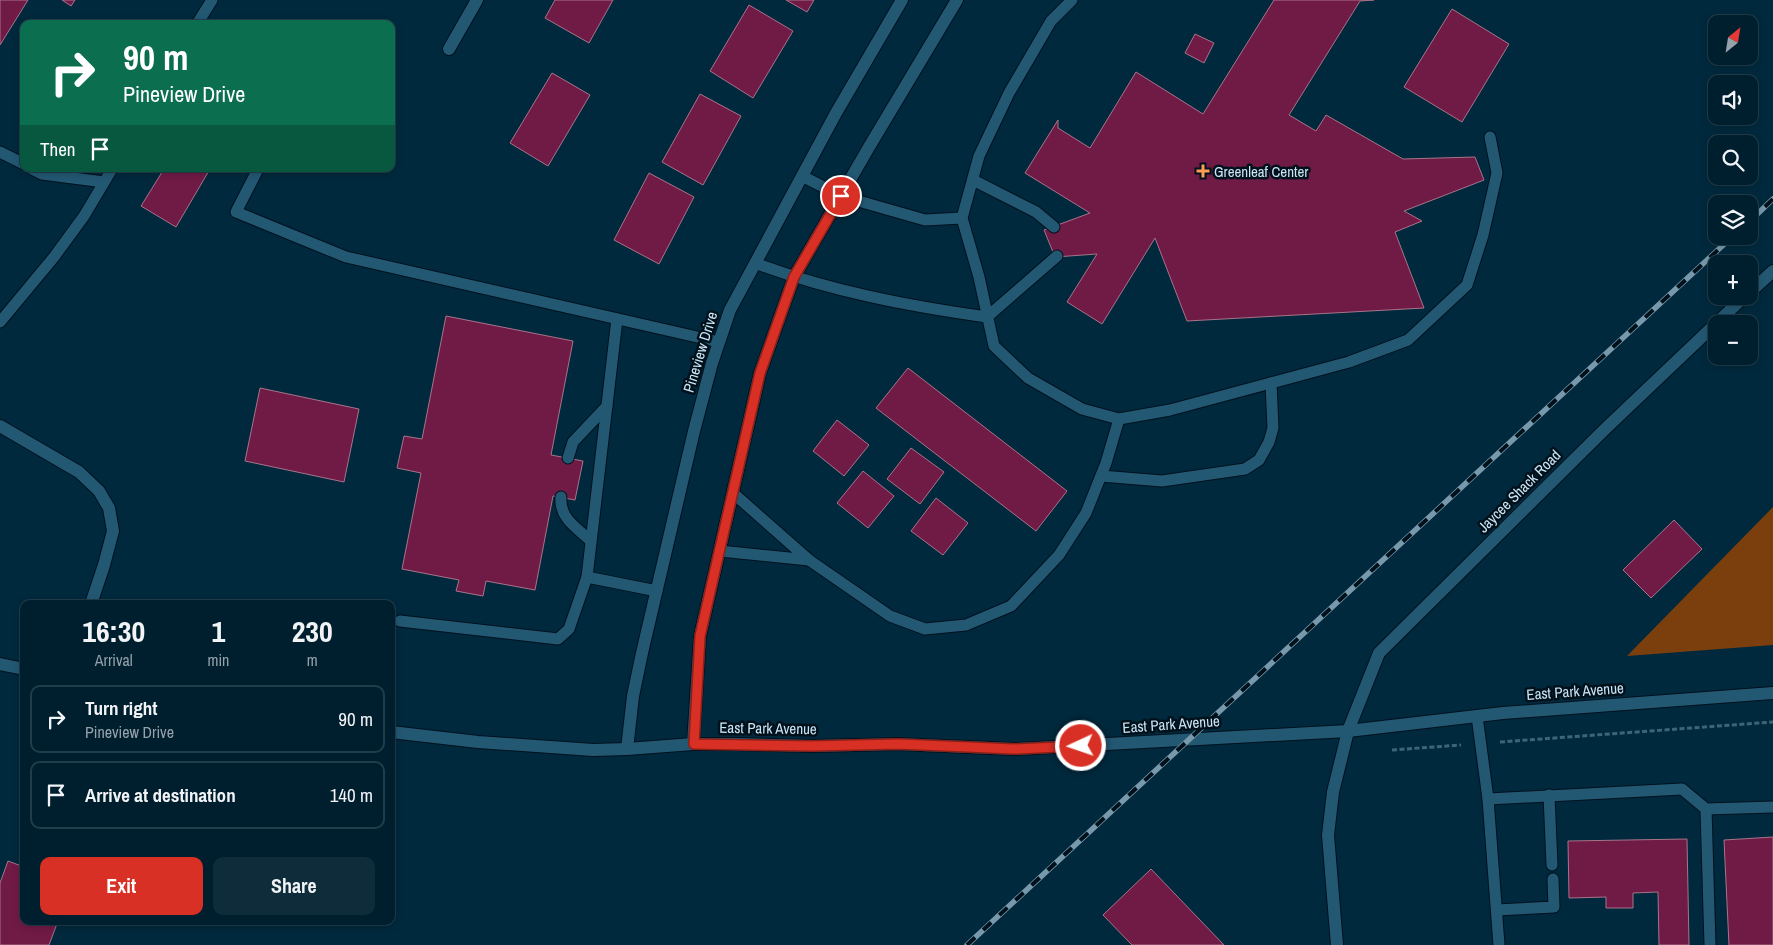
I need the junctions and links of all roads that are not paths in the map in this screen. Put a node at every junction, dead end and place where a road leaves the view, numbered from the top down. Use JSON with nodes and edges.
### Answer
{"nodes":[{"id":1,"x":212,"y":0,"type":"edge"},
{"id":2,"x":476,"y":0,"type":"edge"},
{"id":3,"x":902,"y":0,"type":"edge"},
{"id":4,"x":957,"y":0,"type":"edge"},
{"id":5,"x":1072,"y":0,"type":"edge"},
{"id":6,"x":200,"y":20,"type":"edge"},
{"id":7,"x":449,"y":49,"type":"dead end"},
{"id":8,"x":1490,"y":137,"type":"dead end"},
{"id":9,"x":0,"y":152,"type":"edge"},
{"id":10,"x":20,"y":162,"type":"edge"},
{"id":11,"x":38,"y":172,"type":"edge"},
{"id":12,"x":110,"y":172,"type":"edge"},
{"id":13,"x":256,"y":172,"type":"edge"},
{"id":14,"x":802,"y":176,"type":"junction"},
{"id":15,"x":973,"y":180,"type":"junction"},
{"id":16,"x":104,"y":182,"type":"junction"},
{"id":17,"x":841,"y":196,"type":"junction"},
{"id":18,"x":962,"y":218,"type":"junction"},
{"id":19,"x":1054,"y":227,"type":"dead end"},
{"id":20,"x":1057,"y":256,"type":"dead end"},
{"id":21,"x":755,"y":263,"type":"junction"},
{"id":22,"x":1773,"y":271,"type":"edge"},
{"id":23,"x":794,"y":277,"type":"junction"},
{"id":24,"x":1758,"y":285,"type":"edge"},
{"id":25,"x":1736,"y":305,"type":"edge"},
{"id":26,"x":987,"y":317,"type":"junction"},
{"id":27,"x":617,"y":319,"type":"junction"},
{"id":28,"x":0,"y":322,"type":"edge"},
{"id":29,"x":719,"y":342,"type":"junction"},
{"id":30,"x":1271,"y":383,"type":"junction"},
{"id":31,"x":607,"y":406,"type":"junction"},
{"id":32,"x":1119,"y":420,"type":"junction"},
{"id":33,"x":0,"y":426,"type":"edge"},
{"id":34,"x":568,"y":458,"type":"dead end"},
{"id":35,"x":1101,"y":476,"type":"junction"},
{"id":36,"x":733,"y":493,"type":"junction"},
{"id":37,"x":561,"y":498,"type":"dead end"},
{"id":38,"x":591,"y":541,"type":"junction"},
{"id":39,"x":720,"y":551,"type":"junction"},
{"id":40,"x":809,"y":560,"type":"junction"},
{"id":41,"x":587,"y":577,"type":"junction"},
{"id":42,"x":657,"y":590,"type":"junction"},
{"id":43,"x":92,"y":600,"type":"edge"},
{"id":44,"x":400,"y":621,"type":"dead end"},
{"id":45,"x":0,"y":664,"type":"edge"},
{"id":46,"x":20,"y":668,"type":"edge"},
{"id":47,"x":1773,"y":693,"type":"edge"},
{"id":48,"x":1477,"y":716,"type":"junction"},
{"id":49,"x":1348,"y":731,"type":"junction"},
{"id":50,"x":395,"y":732,"type":"edge"},
{"id":51,"x":694,"y":744,"type":"junction"},
{"id":52,"x":627,"y":749,"type":"junction"},
{"id":53,"x":1549,"y":795,"type":"junction"},
{"id":54,"x":1488,"y":799,"type":"junction"},
{"id":55,"x":1773,"y":807,"type":"edge"},
{"id":56,"x":1706,"y":809,"type":"junction"},
{"id":57,"x":1552,"y":865,"type":"dead end"},
{"id":58,"x":1553,"y":879,"type":"dead end"},
{"id":59,"x":1496,"y":910,"type":"junction"},
{"id":60,"x":1336,"y":945,"type":"edge"},
{"id":61,"x":1499,"y":945,"type":"edge"},
{"id":62,"x":1710,"y":945,"type":"edge"}],
"edges":[{"from":1,"to":6,"type":"lane"},
{"from":2,"to":7,"type":"street"},
{"from":3,"to":14,"type":"street","name":"Pineview Drive"},
{"from":4,"to":17,"type":"street"},
{"from":5,"to":15,"type":"lane"},
{"from":8,"to":30,"type":"lane"},
{"from":9,"to":10,"type":"lane"},
{"from":11,"to":16,"type":"lane"},
{"from":12,"to":16,"type":"lane"},
{"from":13,"to":27,"type":"lane"},
{"from":14,"to":17,"type":"lane"},
{"from":14,"to":21,"type":"street","name":"Pineview Drive"},
{"from":15,"to":18,"type":"lane"},
{"from":15,"to":19,"type":"lane"},
{"from":16,"to":28,"type":"lane"},
{"from":17,"to":18,"type":"lane"},
{"from":17,"to":23,"type":"street"},
{"from":18,"to":26,"type":"lane"},
{"from":20,"to":26,"type":"lane"},
{"from":21,"to":23,"type":"lane"},
{"from":21,"to":29,"type":"street","name":"Pineview Drive"},
{"from":22,"to":24,"type":"street"},
{"from":23,"to":26,"type":"lane"},
{"from":23,"to":36,"type":"street"},
{"from":25,"to":49,"type":"street","name":"Jaycee Shack Road"},
{"from":26,"to":32,"type":"lane"},
{"from":27,"to":29,"type":"lane"},
{"from":27,"to":31,"type":"lane"},
{"from":29,"to":42,"type":"street","name":"Pineview Drive"},
{"from":30,"to":32,"type":"lane"},
{"from":30,"to":35,"type":"lane"},
{"from":31,"to":34,"type":"lane"},
{"from":31,"to":38,"type":"lane"},
{"from":32,"to":35,"type":"lane"},
{"from":33,"to":43,"type":"street"},
{"from":35,"to":40,"type":"lane"},
{"from":36,"to":39,"type":"street"},
{"from":36,"to":40,"type":"lane"},
{"from":37,"to":38,"type":"lane"},
{"from":38,"to":41,"type":"lane"},
{"from":39,"to":40,"type":"lane"},
{"from":39,"to":51,"type":"street"},
{"from":41,"to":42,"type":"lane"},
{"from":41,"to":44,"type":"lane"},
{"from":42,"to":52,"type":"street","name":"Pineview Drive"},
{"from":45,"to":46,"type":"street"},
{"from":47,"to":48,"type":"street","name":"East Park Avenue"},
{"from":48,"to":49,"type":"street","name":"East Park Avenue"},
{"from":48,"to":54,"type":"lane"},
{"from":49,"to":51,"type":"street","name":"East Park Avenue"},
{"from":49,"to":60,"type":"street","name":"Jaycee Shack Road"},
{"from":50,"to":52,"type":"street","name":"East Park Avenue"},
{"from":51,"to":52,"type":"street","name":"East Park Avenue"},
{"from":53,"to":54,"type":"lane"},
{"from":53,"to":56,"type":"lane"},
{"from":53,"to":57,"type":"lane"},
{"from":54,"to":59,"type":"lane"},
{"from":55,"to":56,"type":"lane"},
{"from":56,"to":62,"type":"lane"},
{"from":58,"to":59,"type":"lane"},
{"from":59,"to":61,"type":"lane"}]}
